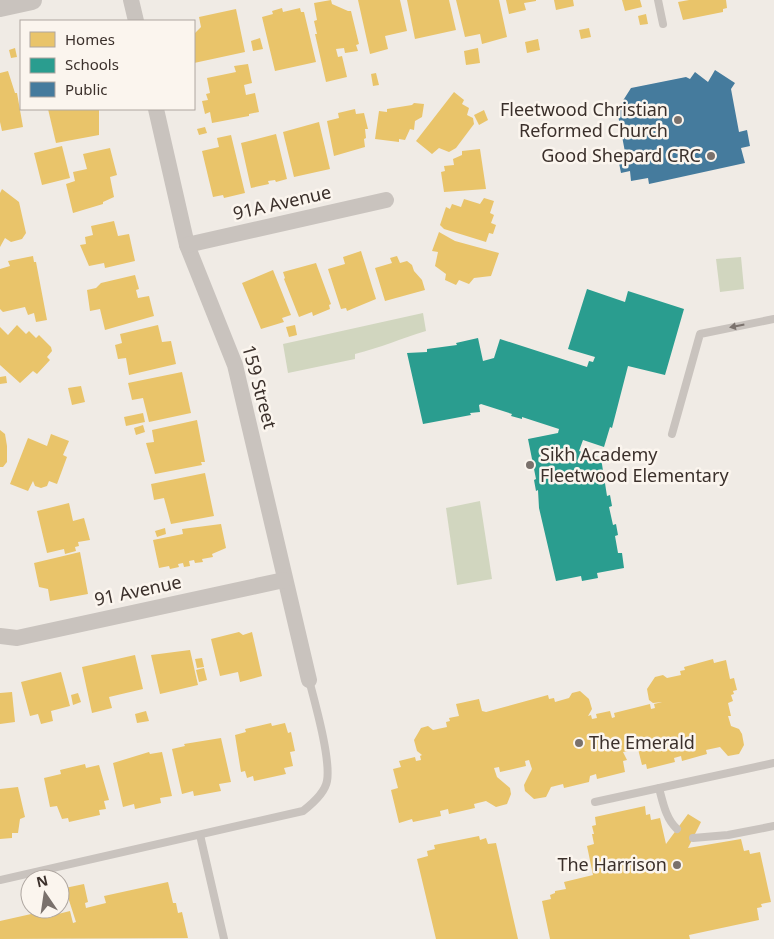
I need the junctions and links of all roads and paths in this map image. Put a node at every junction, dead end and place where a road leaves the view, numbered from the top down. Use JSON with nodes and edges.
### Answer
{"nodes":[{"id":1,"x":32,"y":0,"type":"edge"},
{"id":2,"x":131,"y":0,"type":"edge"},
{"id":3,"x":658,"y":0,"type":"edge"},
{"id":4,"x":0,"y":7,"type":"edge"},
{"id":5,"x":136,"y":20,"type":"edge"},
{"id":6,"x":663,"y":24,"type":"dead end"},
{"id":7,"x":156,"y":110,"type":"edge"},
{"id":8,"x":386,"y":200,"type":"dead end"},
{"id":9,"x":187,"y":245,"type":"junction"},
{"id":10,"x":774,"y":319,"type":"edge"},
{"id":11,"x":672,"y":434,"type":"dead end"},
{"id":12,"x":284,"y":580,"type":"junction"},
{"id":13,"x":0,"y":636,"type":"edge"},
{"id":14,"x":309,"y":680,"type":"joint"},
{"id":15,"x":774,"y":763,"type":"edge"},
{"id":16,"x":658,"y":788,"type":"junction"},
{"id":17,"x":595,"y":802,"type":"dead end"},
{"id":18,"x":774,"y":826,"type":"edge"},
{"id":19,"x":677,"y":829,"type":"dead end"},
{"id":20,"x":200,"y":835,"type":"junction"},
{"id":21,"x":692,"y":838,"type":"dead end"},
{"id":22,"x":0,"y":880,"type":"edge"},
{"id":23,"x":224,"y":939,"type":"edge"}],
"edges":[{"from":1,"to":4,"type":"street"},
{"from":2,"to":5,"type":"street"},
{"from":3,"to":6,"type":"lane"},
{"from":7,"to":9,"type":"street","name":"159 Street"},
{"from":8,"to":9,"type":"street","name":"91A Avenue"},
{"from":9,"to":12,"type":"street","name":"159 Street"},
{"from":10,"to":11,"type":"lane","one_way":true},
{"from":12,"to":13,"type":"street","name":"91 Avenue"},
{"from":12,"to":14,"type":"street","name":"159 Street"},
{"from":14,"to":20,"type":"lane"},
{"from":15,"to":16,"type":"lane"},
{"from":16,"to":17,"type":"lane"},
{"from":16,"to":19,"type":"lane"},
{"from":18,"to":21,"type":"lane"},
{"from":20,"to":22,"type":"lane"},
{"from":20,"to":23,"type":"lane"}]}
